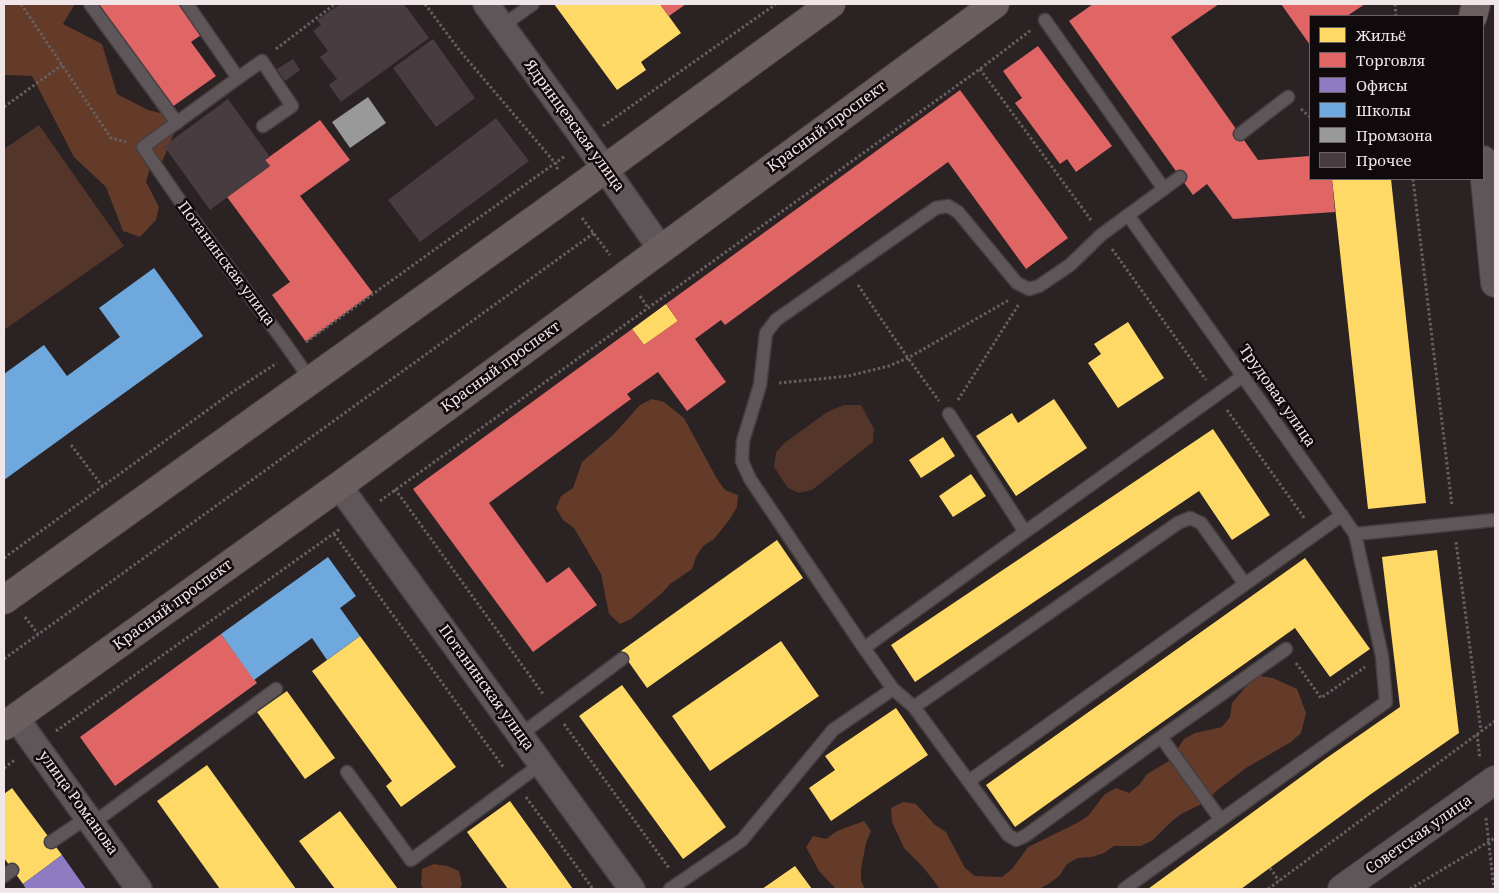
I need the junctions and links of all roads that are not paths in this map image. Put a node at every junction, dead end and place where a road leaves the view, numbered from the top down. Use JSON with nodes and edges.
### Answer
{"nodes":[{"id":1,"x":90,"y":4,"type":"edge"},
{"id":2,"x":186,"y":4,"type":"edge"},
{"id":3,"x":486,"y":4,"type":"edge"},
{"id":4,"x":533,"y":4,"type":"edge"},
{"id":5,"x":831,"y":4,"type":"edge"},
{"id":6,"x":994,"y":4,"type":"edge"},
{"id":7,"x":1045,"y":20,"type":"road end"},
{"id":8,"x":502,"y":26,"type":"junction"},
{"id":9,"x":238,"y":78,"type":"junction"},
{"id":10,"x":1288,"y":97,"type":"dead end"},
{"id":11,"x":176,"y":123,"type":"junction"},
{"id":12,"x":264,"y":126,"type":"dead end"},
{"id":13,"x":1240,"y":134,"type":"dead end"},
{"id":14,"x":604,"y":168,"type":"junction"},
{"id":15,"x":1484,"y":170,"type":"edge"},
{"id":16,"x":1180,"y":178,"type":"dead end"},
{"id":17,"x":1164,"y":189,"type":"junction"},
{"id":18,"x":1128,"y":215,"type":"junction"},
{"id":19,"x":661,"y":250,"type":"junction"},
{"id":20,"x":1495,"y":283,"type":"edge"},
{"id":21,"x":1243,"y":376,"type":"junction"},
{"id":22,"x":310,"y":380,"type":"junction"},
{"id":23,"x":949,"y":414,"type":"road end"},
{"id":24,"x":339,"y":486,"type":"junction"},
{"id":25,"x":1342,"y":515,"type":"junction"},
{"id":26,"x":1495,"y":520,"type":"edge"},
{"id":27,"x":1025,"y":532,"type":"junction"},
{"id":28,"x":1354,"y":534,"type":"junction"},
{"id":29,"x":1245,"y":584,"type":"junction"},
{"id":30,"x":4,"y":600,"type":"edge"},
{"id":31,"x":864,"y":648,"type":"junction"},
{"id":32,"x":1286,"y":649,"type":"road end"},
{"id":33,"x":622,"y":660,"type":"dead end"},
{"id":34,"x":276,"y":689,"type":"dead end"},
{"id":35,"x":893,"y":689,"type":"junction"},
{"id":36,"x":914,"y":707,"type":"junction"},
{"id":37,"x":10,"y":722,"type":"edge"},
{"id":38,"x":520,"y":735,"type":"junction"},
{"id":39,"x":1161,"y":737,"type":"junction"},
{"id":40,"x":541,"y":764,"type":"junction"},
{"id":41,"x":1488,"y":769,"type":"edge"},
{"id":42,"x":347,"y":772,"type":"dead end"},
{"id":43,"x":969,"y":781,"type":"junction"},
{"id":44,"x":90,"y":820,"type":"junction"},
{"id":45,"x":1221,"y":820,"type":"junction"},
{"id":46,"x":51,"y":842,"type":"dead end"},
{"id":47,"x":675,"y":886,"type":"edge"},
{"id":48,"x":139,"y":889,"type":"edge"},
{"id":49,"x":632,"y":889,"type":"edge"},
{"id":50,"x":1124,"y":889,"type":"edge"},
{"id":51,"x":1342,"y":889,"type":"edge"}],
"edges":[{"from":1,"to":11,"type":"lane"},
{"from":2,"to":9,"type":"lane"},
{"from":3,"to":8,"type":"street","name":"Ядринцевская улица"},
{"from":4,"to":8,"type":"lane"},
{"from":5,"to":14,"type":"main road"},
{"from":6,"to":19,"type":"main road","name":"Красный проспект"},
{"from":7,"to":17,"type":"lane"},
{"from":8,"to":14,"type":"street","name":"Ядринцевская улица"},
{"from":9,"to":11,"type":"lane"},
{"from":9,"to":12,"type":"lane"},
{"from":10,"to":13,"type":"lane"},
{"from":11,"to":22,"type":"lane","name":"Потанинская улица"},
{"from":14,"to":19,"type":"street","name":"Ядринцевская улица"},
{"from":14,"to":22,"type":"main road"},
{"from":15,"to":20,"type":"street"},
{"from":16,"to":17,"type":"lane"},
{"from":17,"to":18,"type":"lane"},
{"from":18,"to":21,"type":"lane","name":"Трудовая улица"},
{"from":18,"to":31,"type":"lane"},
{"from":19,"to":24,"type":"main road","name":"Красный проспект"},
{"from":21,"to":25,"type":"lane","name":"Трудовая улица"},
{"from":21,"to":27,"type":"lane"},
{"from":22,"to":30,"type":"main road"},
{"from":23,"to":27,"type":"lane"},
{"from":24,"to":37,"type":"main road","name":"Красный проспект"},
{"from":24,"to":38,"type":"street","name":"Потанинская улица"},
{"from":25,"to":28,"type":"lane","name":"Трудовая улица"},
{"from":25,"to":29,"type":"lane"},
{"from":26,"to":28,"type":"lane"},
{"from":27,"to":31,"type":"lane"},
{"from":28,"to":45,"type":"lane","name":"Трудовая улица"},
{"from":29,"to":36,"type":"lane"},
{"from":29,"to":43,"type":"lane"},
{"from":31,"to":35,"type":"lane"},
{"from":32,"to":39,"type":"lane"},
{"from":33,"to":38,"type":"lane"},
{"from":34,"to":44,"type":"lane"},
{"from":35,"to":36,"type":"lane"},
{"from":35,"to":47,"type":"lane"},
{"from":36,"to":43,"type":"lane"},
{"from":37,"to":44,"type":"street","name":"улица Романова"},
{"from":38,"to":40,"type":"street","name":"Потанинская улица"},
{"from":39,"to":43,"type":"lane"},
{"from":39,"to":45,"type":"lane"},
{"from":40,"to":42,"type":"lane"},
{"from":40,"to":49,"type":"street","name":"Потанинская улица"},
{"from":41,"to":51,"type":"street","name":"Советская улица"},
{"from":44,"to":46,"type":"lane"},
{"from":44,"to":48,"type":"street","name":"улица Романова"},
{"from":45,"to":50,"type":"lane"}]}
